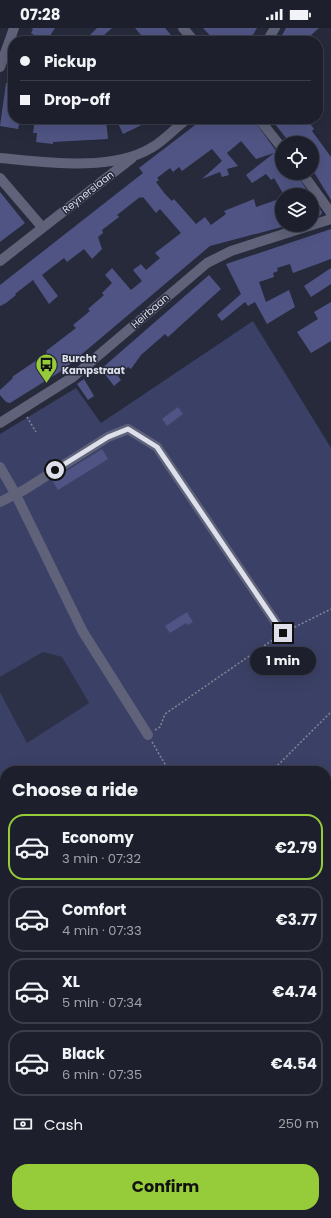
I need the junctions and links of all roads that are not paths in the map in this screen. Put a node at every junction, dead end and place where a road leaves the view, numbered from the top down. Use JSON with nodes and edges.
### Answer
{"nodes":[{"id":1,"x":183,"y":28,"type":"edge"},
{"id":2,"x":190,"y":36,"type":"edge"},
{"id":3,"x":8,"y":45,"type":"edge"},
{"id":4,"x":0,"y":67,"type":"edge"},
{"id":5,"x":181,"y":124,"type":"edge"},
{"id":6,"x":263,"y":124,"type":"edge"},
{"id":7,"x":275,"y":139,"type":"edge"},
{"id":8,"x":133,"y":156,"type":"junction"},
{"id":9,"x":0,"y":158,"type":"edge"},
{"id":10,"x":0,"y":178,"type":"edge"},
{"id":11,"x":307,"y":180,"type":"edge"},
{"id":12,"x":331,"y":213,"type":"edge"},
{"id":13,"x":331,"y":219,"type":"edge"},
{"id":14,"x":319,"y":223,"type":"edge"},
{"id":15,"x":42,"y":227,"type":"junction"},
{"id":16,"x":290,"y":232,"type":"edge"},
{"id":17,"x":0,"y":261,"type":"edge"},
{"id":18,"x":2,"y":418,"type":"edge"},
{"id":19,"x":0,"y":468,"type":"edge"},
{"id":20,"x":15,"y":493,"type":"junction"},
{"id":21,"x":0,"y":502,"type":"edge"},
{"id":22,"x":283,"y":633,"type":"road end"},
{"id":23,"x":148,"y":735,"type":"road end"}],
"edges":[{"from":1,"to":2,"type":"street"},
{"from":3,"to":4,"type":"street"},
{"from":5,"to":8,"type":"street"},
{"from":6,"to":7,"type":"street"},
{"from":8,"to":9,"type":"street"},
{"from":8,"to":15,"type":"street","name":"Reynerslaan"},
{"from":10,"to":15,"type":"street"},
{"from":11,"to":12,"type":"street"},
{"from":13,"to":14,"type":"street","name":"Heirbaan"},
{"from":15,"to":17,"type":"street","name":"Reynerslaan"},
{"from":16,"to":18,"type":"street","name":"Heirbaan"},
{"from":19,"to":20,"type":"street"},
{"from":20,"to":21,"type":"street"},
{"from":20,"to":22,"type":"street"},
{"from":20,"to":23,"type":"street"}]}
